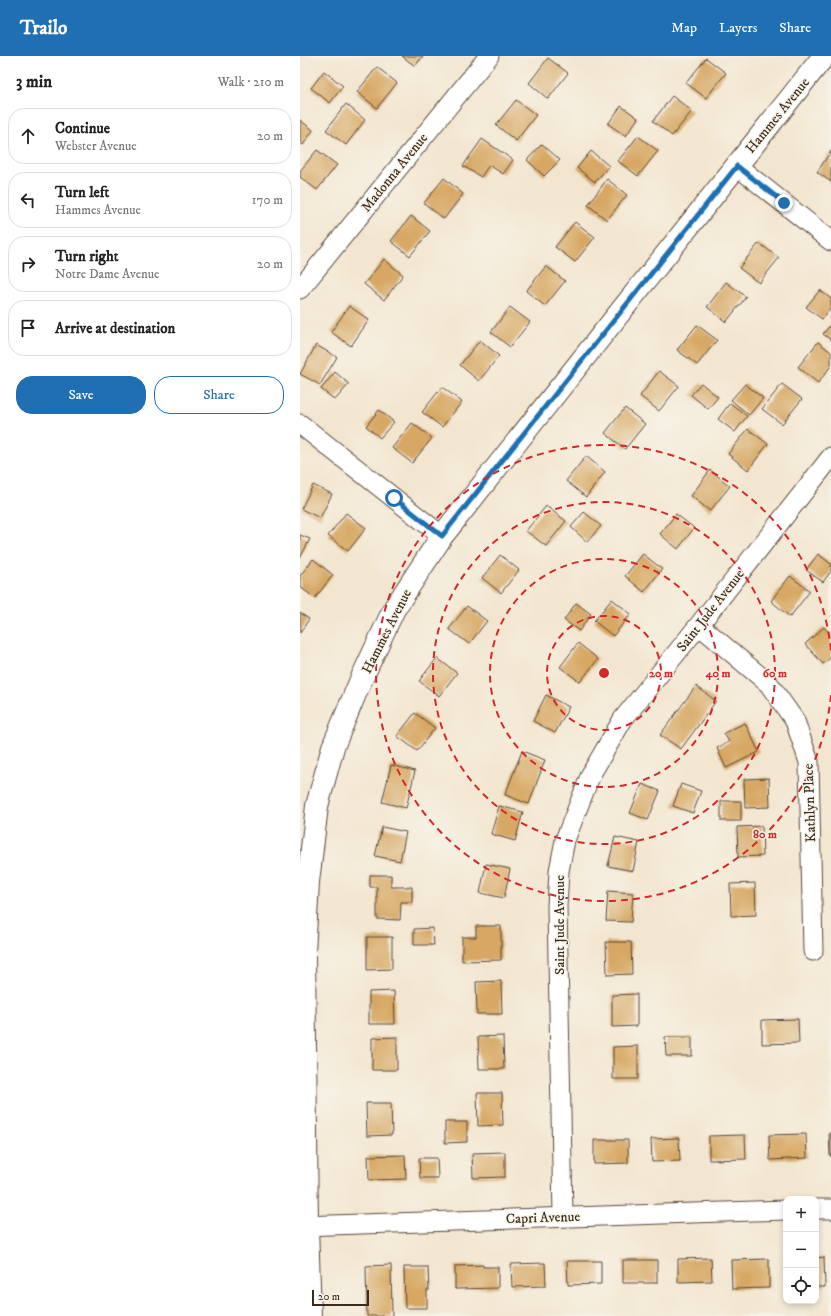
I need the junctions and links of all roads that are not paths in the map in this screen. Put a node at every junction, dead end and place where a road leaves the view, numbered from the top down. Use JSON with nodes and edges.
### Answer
{"nodes":[{"id":1,"x":489,"y":56,"type":"edge"},
{"id":2,"x":824,"y":56,"type":"edge"},
{"id":3,"x":737,"y":166,"type":"junction"},
{"id":4,"x":831,"y":241,"type":"edge"},
{"id":5,"x":300,"y":289,"type":"edge"},
{"id":6,"x":300,"y":424,"type":"edge"},
{"id":7,"x":831,"y":457,"type":"edge"},
{"id":8,"x":442,"y":536,"type":"junction"},
{"id":9,"x":699,"y":625,"type":"junction"},
{"id":10,"x":813,"y":951,"type":"dead end"},
{"id":11,"x":819,"y":1209,"type":"edge"},
{"id":12,"x":831,"y":1209,"type":"edge"},
{"id":13,"x":783,"y":1210,"type":"edge"},
{"id":14,"x":563,"y":1216,"type":"junction"},
{"id":15,"x":304,"y":1226,"type":"edge"},
{"id":16,"x":310,"y":1316,"type":"edge"}],
"edges":[{"from":1,"to":5,"type":"street","name":"Madonna Avenue"},
{"from":2,"to":3,"type":"street","name":"Hammes Avenue"},
{"from":3,"to":4,"type":"street"},
{"from":3,"to":8,"type":"street","name":"Hammes Avenue"},
{"from":6,"to":8,"type":"street"},
{"from":7,"to":9,"type":"street","name":"Saint Jude Avenue"},
{"from":8,"to":15,"type":"street","name":"Hammes Avenue"},
{"from":9,"to":10,"type":"street","name":"Kathlyn Place"},
{"from":9,"to":14,"type":"street","name":"Saint Jude Avenue"},
{"from":11,"to":12,"type":"street"},
{"from":13,"to":14,"type":"street","name":"Capri Avenue"},
{"from":14,"to":15,"type":"street","name":"Capri Avenue"},
{"from":15,"to":16,"type":"street","name":"Hammes Avenue"}]}
